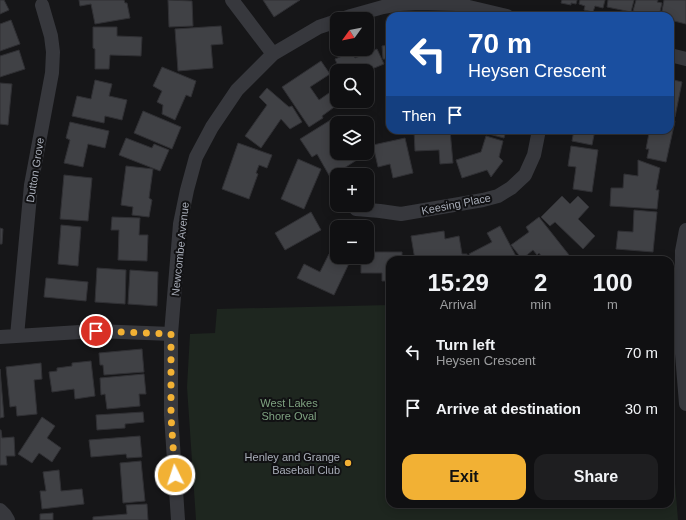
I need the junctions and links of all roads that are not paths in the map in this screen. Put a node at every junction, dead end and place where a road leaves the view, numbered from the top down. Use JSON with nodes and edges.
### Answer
{"nodes":[{"id":1,"x":232,"y":0,"type":"edge"},
{"id":2,"x":42,"y":5,"type":"dead end"},
{"id":3,"x":365,"y":12,"type":"edge"},
{"id":4,"x":490,"y":12,"type":"edge"},
{"id":5,"x":330,"y":23,"type":"edge"},
{"id":6,"x":273,"y":54,"type":"junction"},
{"id":7,"x":674,"y":56,"type":"edge"},
{"id":8,"x":686,"y":59,"type":"edge"},
{"id":9,"x":539,"y":134,"type":"edge"},
{"id":10,"x":374,"y":210,"type":"edge"},
{"id":11,"x":686,"y":230,"type":"edge"},
{"id":12,"x":171,"y":334,"type":"junction"},
{"id":13,"x":17,"y":336,"type":"junction"},
{"id":14,"x":0,"y":337,"type":"edge"},
{"id":15,"x":686,"y":404,"type":"edge"},
{"id":16,"x":0,"y":510,"type":"edge"},
{"id":17,"x":8,"y":520,"type":"edge"},
{"id":18,"x":178,"y":520,"type":"edge"}],
"edges":[{"from":1,"to":6,"type":"street"},
{"from":2,"to":13,"type":"street","name":"Dutton Grove"},
{"from":3,"to":4,"type":"street"},
{"from":5,"to":6,"type":"street","name":"Newcombe Avenue"},
{"from":6,"to":12,"type":"street","name":"Newcombe Avenue"},
{"from":7,"to":8,"type":"street"},
{"from":9,"to":10,"type":"street","name":"Keesing Place"},
{"from":11,"to":15,"type":"street"},
{"from":12,"to":13,"type":"street"},
{"from":12,"to":18,"type":"street","name":"Newcombe Avenue"},
{"from":13,"to":14,"type":"street"},
{"from":16,"to":17,"type":"street"}]}
